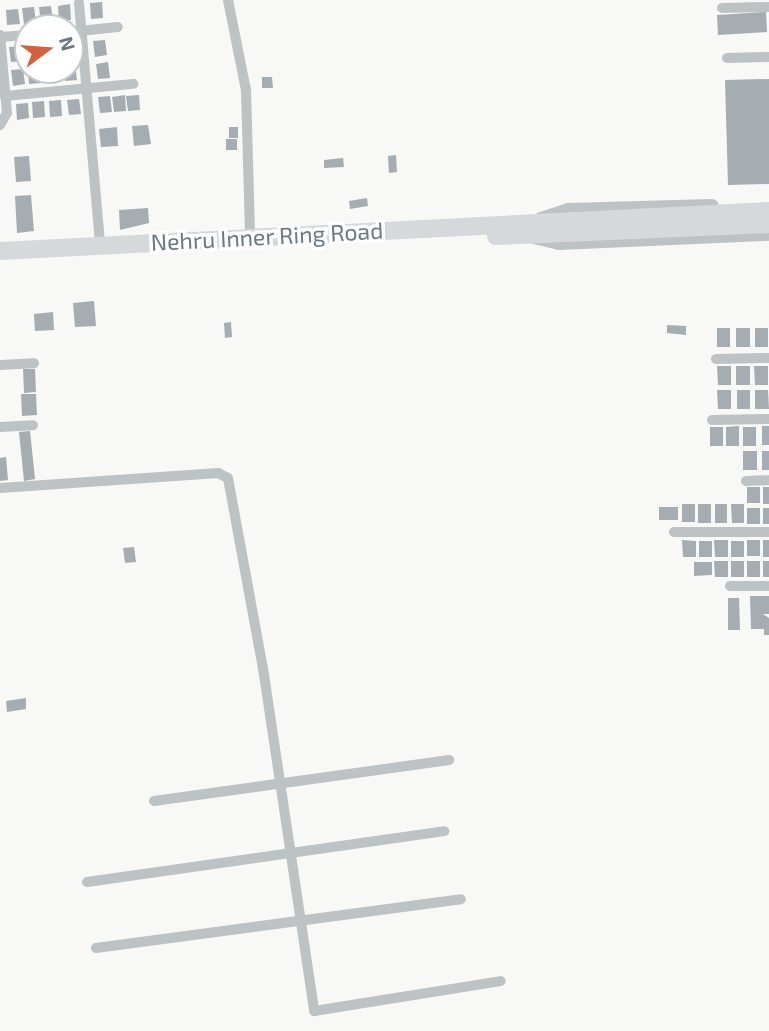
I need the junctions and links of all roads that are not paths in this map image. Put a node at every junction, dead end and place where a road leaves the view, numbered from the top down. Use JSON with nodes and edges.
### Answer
{"nodes":[{"id":1,"x":228,"y":0,"type":"edge"},
{"id":2,"x":79,"y":3,"type":"dead end"},
{"id":3,"x":769,"y":7,"type":"edge"},
{"id":4,"x":722,"y":8,"type":"dead end"},
{"id":5,"x":78,"y":14,"type":"edge"},
{"id":6,"x":118,"y":27,"type":"dead end"},
{"id":7,"x":84,"y":31,"type":"edge"},
{"id":8,"x":0,"y":36,"type":"edge"},
{"id":9,"x":769,"y":57,"type":"edge"},
{"id":10,"x":727,"y":58,"type":"dead end"},
{"id":11,"x":1,"y":66,"type":"edge"},
{"id":12,"x":84,"y":78,"type":"edge"},
{"id":13,"x":133,"y":84,"type":"dead end"},
{"id":14,"x":86,"y":89,"type":"junction"},
{"id":15,"x":5,"y":96,"type":"junction"},
{"id":16,"x":0,"y":125,"type":"edge"},
{"id":17,"x":769,"y":203,"type":"edge"},
{"id":18,"x":769,"y":211,"type":"edge"},
{"id":19,"x":769,"y":224,"type":"edge"},
{"id":20,"x":569,"y":226,"type":"junction"},
{"id":21,"x":531,"y":228,"type":"junction"},
{"id":22,"x":452,"y":232,"type":"junction"},
{"id":23,"x":769,"y":234,"type":"edge"},
{"id":24,"x":250,"y":237,"type":"junction"},
{"id":25,"x":100,"y":244,"type":"junction"},
{"id":26,"x":0,"y":251,"type":"edge"},
{"id":27,"x":0,"y":261,"type":"edge"},
{"id":28,"x":769,"y":358,"type":"edge"},
{"id":29,"x":716,"y":359,"type":"dead end"},
{"id":30,"x":34,"y":363,"type":"dead end"},
{"id":31,"x":0,"y":365,"type":"edge"},
{"id":32,"x":769,"y":419,"type":"edge"},
{"id":33,"x":712,"y":420,"type":"dead end"},
{"id":34,"x":33,"y":425,"type":"dead end"},
{"id":35,"x":0,"y":427,"type":"edge"},
{"id":36,"x":769,"y":480,"type":"edge"},
{"id":37,"x":746,"y":481,"type":"dead end"},
{"id":38,"x":0,"y":488,"type":"edge"},
{"id":39,"x":674,"y":532,"type":"dead end"},
{"id":40,"x":769,"y":532,"type":"edge"},
{"id":41,"x":730,"y":586,"type":"dead end"},
{"id":42,"x":769,"y":586,"type":"edge"},
{"id":43,"x":449,"y":760,"type":"dead end"},
{"id":44,"x":280,"y":783,"type":"junction"},
{"id":45,"x":154,"y":801,"type":"dead end"},
{"id":46,"x":444,"y":831,"type":"dead end"},
{"id":47,"x":291,"y":853,"type":"junction"},
{"id":48,"x":87,"y":882,"type":"dead end"},
{"id":49,"x":461,"y":899,"type":"dead end"},
{"id":50,"x":301,"y":920,"type":"junction"},
{"id":51,"x":96,"y":948,"type":"dead end"},
{"id":52,"x":501,"y":981,"type":"dead end"}],
"edges":[{"from":1,"to":24,"type":"street"},
{"from":2,"to":5,"type":"street"},
{"from":3,"to":4,"type":"street"},
{"from":6,"to":7,"type":"street"},
{"from":8,"to":11,"type":"street"},
{"from":9,"to":10,"type":"street"},
{"from":11,"to":15,"type":"street"},
{"from":12,"to":14,"type":"street"},
{"from":13,"to":14,"type":"street"},
{"from":14,"to":15,"type":"street"},
{"from":14,"to":25,"type":"street"},
{"from":15,"to":16,"type":"street"},
{"from":17,"to":21,"type":"street"},
{"from":18,"to":20,"type":"main road"},
{"from":19,"to":20,"type":"main road"},
{"from":20,"to":21,"type":"main road","name":"Nehru Inner Ring Road"},
{"from":21,"to":22,"type":"main road","name":"Nehru Inner Ring Road"},
{"from":21,"to":23,"type":"street"},
{"from":22,"to":24,"type":"main road","name":"Nehru Inner Ring Road"},
{"from":22,"to":27,"type":"main road","name":"Nehru Inner Ring Road"},
{"from":24,"to":25,"type":"main road","name":"Nehru Inner Ring Road"},
{"from":25,"to":26,"type":"main road","name":"Nehru Inner Ring Road"},
{"from":28,"to":29,"type":"street"},
{"from":30,"to":31,"type":"street"},
{"from":32,"to":33,"type":"street"},
{"from":34,"to":35,"type":"street"},
{"from":36,"to":37,"type":"street"},
{"from":38,"to":44,"type":"street"},
{"from":39,"to":40,"type":"street"},
{"from":41,"to":42,"type":"street"},
{"from":43,"to":44,"type":"street"},
{"from":44,"to":45,"type":"street"},
{"from":44,"to":47,"type":"street"},
{"from":46,"to":47,"type":"street"},
{"from":47,"to":48,"type":"street"},
{"from":47,"to":50,"type":"street"},
{"from":49,"to":50,"type":"street"},
{"from":50,"to":51,"type":"street"},
{"from":50,"to":52,"type":"street"}]}
